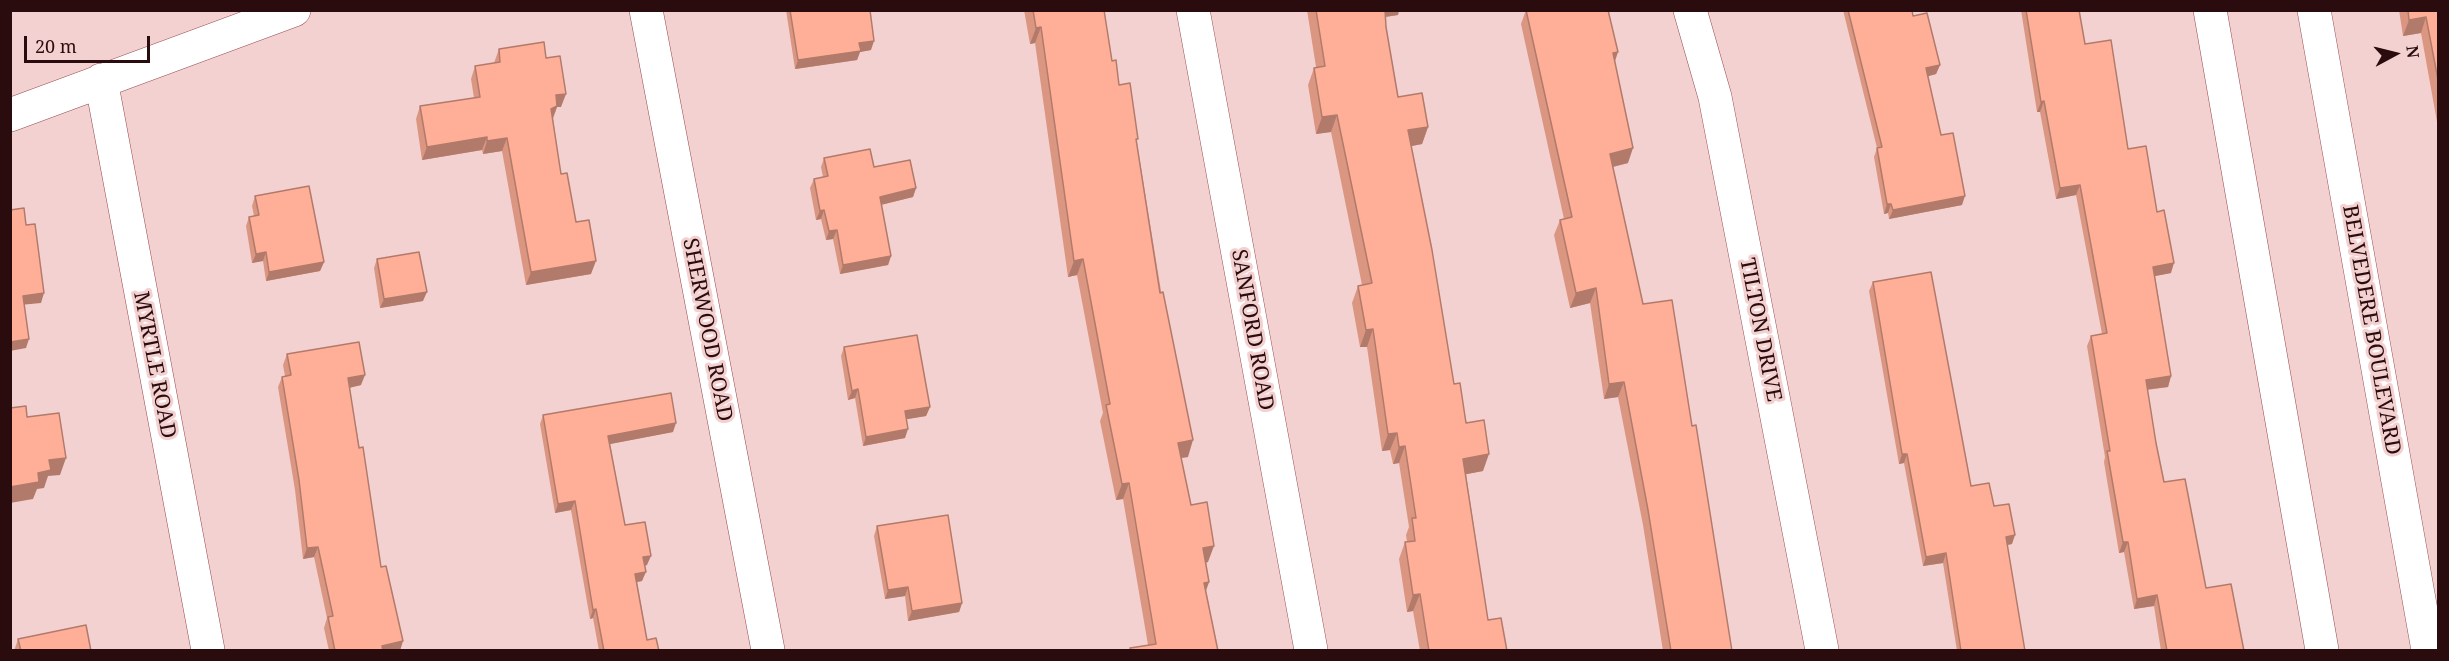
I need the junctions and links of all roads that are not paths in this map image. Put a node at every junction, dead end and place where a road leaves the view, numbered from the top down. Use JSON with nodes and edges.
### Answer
{"nodes":[{"id":1,"x":294,"y":10,"type":"edge"},
{"id":2,"x":646,"y":10,"type":"edge"},
{"id":3,"x":1193,"y":10,"type":"edge"},
{"id":4,"x":1690,"y":10,"type":"edge"},
{"id":5,"x":2210,"y":10,"type":"edge"},
{"id":6,"x":2314,"y":10,"type":"edge"},
{"id":7,"x":101,"y":80,"type":"junction"},
{"id":8,"x":10,"y":116,"type":"edge"},
{"id":9,"x":208,"y":651,"type":"edge"},
{"id":10,"x":768,"y":651,"type":"edge"},
{"id":11,"x":1311,"y":651,"type":"edge"},
{"id":12,"x":1822,"y":651,"type":"edge"},
{"id":13,"x":2322,"y":651,"type":"edge"},
{"id":14,"x":2428,"y":651,"type":"edge"}],
"edges":[{"from":1,"to":7,"type":"street"},
{"from":2,"to":10,"type":"street","name":"SHERWOOD ROAD"},
{"from":3,"to":11,"type":"street","name":"SANFORD ROAD"},
{"from":4,"to":12,"type":"street","name":"TILTON DRIVE"},
{"from":5,"to":13,"type":"street"},
{"from":6,"to":14,"type":"street","name":"BELVEDERE BOULEVARD"},
{"from":7,"to":8,"type":"street"},
{"from":7,"to":9,"type":"street","name":"MYRTLE ROAD"}]}
